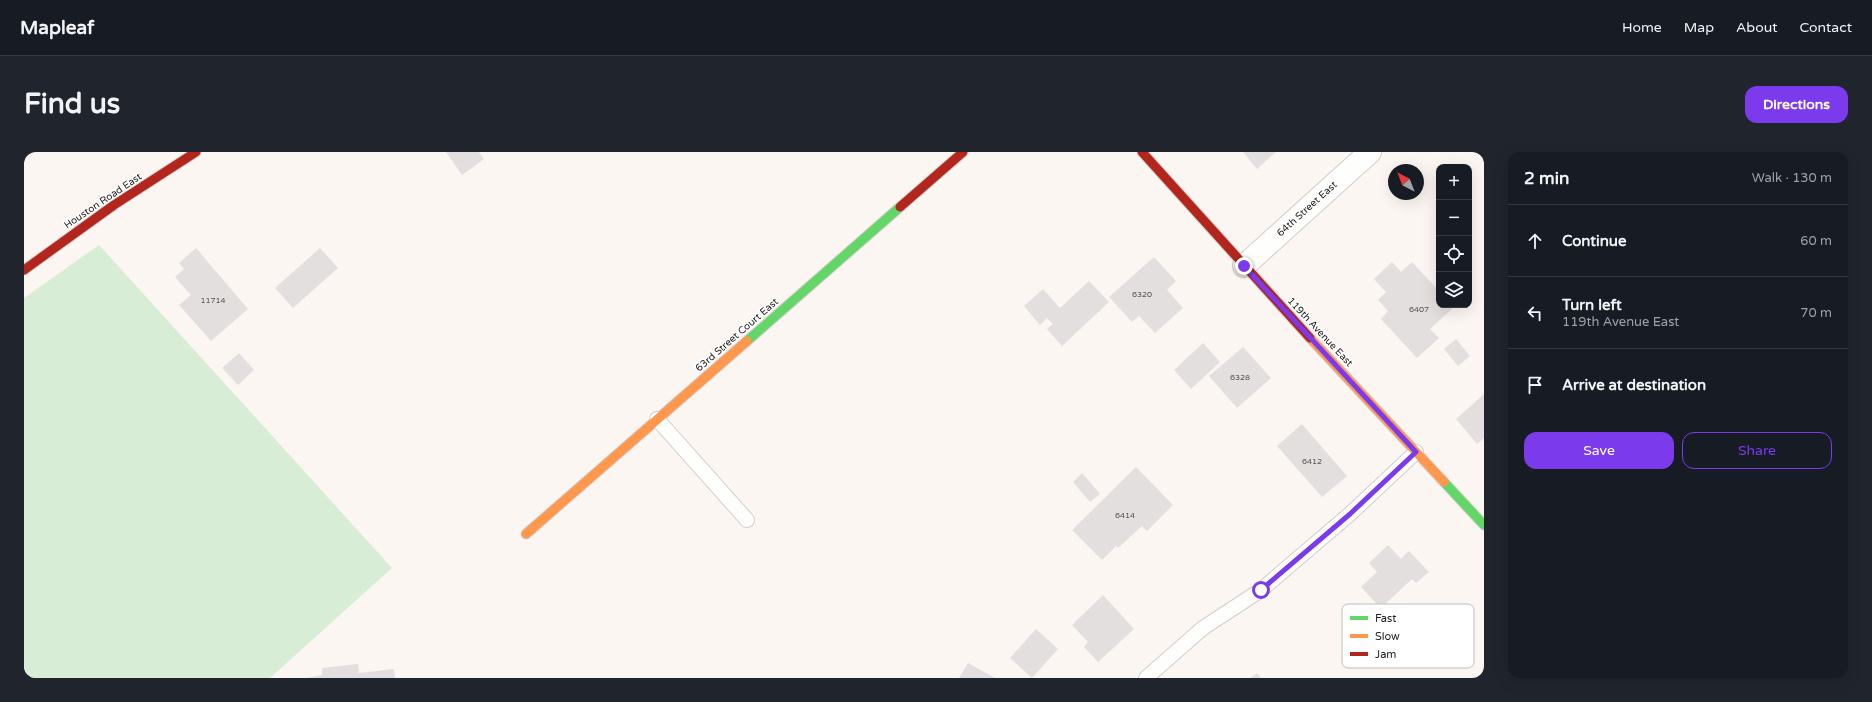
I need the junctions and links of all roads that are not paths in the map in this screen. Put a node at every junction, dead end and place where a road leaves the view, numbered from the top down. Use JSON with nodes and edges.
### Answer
{"nodes":[{"id":1,"x":196,"y":152,"type":"edge"},
{"id":2,"x":963,"y":152,"type":"edge"},
{"id":3,"x":1142,"y":152,"type":"edge"},
{"id":4,"x":1370,"y":152,"type":"edge"},
{"id":5,"x":1244,"y":266,"type":"junction"},
{"id":6,"x":24,"y":270,"type":"edge"},
{"id":7,"x":657,"y":419,"type":"junction"},
{"id":8,"x":1416,"y":452,"type":"junction"},
{"id":9,"x":747,"y":520,"type":"dead end"},
{"id":10,"x":1484,"y":525,"type":"edge"},
{"id":11,"x":526,"y":534,"type":"dead end"},
{"id":12,"x":1146,"y":678,"type":"edge"}],
"edges":[{"from":1,"to":6,"type":"street","name":"Houston Road East"},
{"from":2,"to":7,"type":"street","name":"63rd Street Court East"},
{"from":3,"to":5,"type":"street","name":"119th Avenue East"},
{"from":4,"to":5,"type":"street","name":"64th Street East"},
{"from":5,"to":8,"type":"street","name":"119th Avenue East"},
{"from":7,"to":9,"type":"lane"},
{"from":7,"to":11,"type":"street","name":"63rd Street Court East"},
{"from":8,"to":10,"type":"street","name":"119th Avenue East"},
{"from":8,"to":12,"type":"lane"}]}
